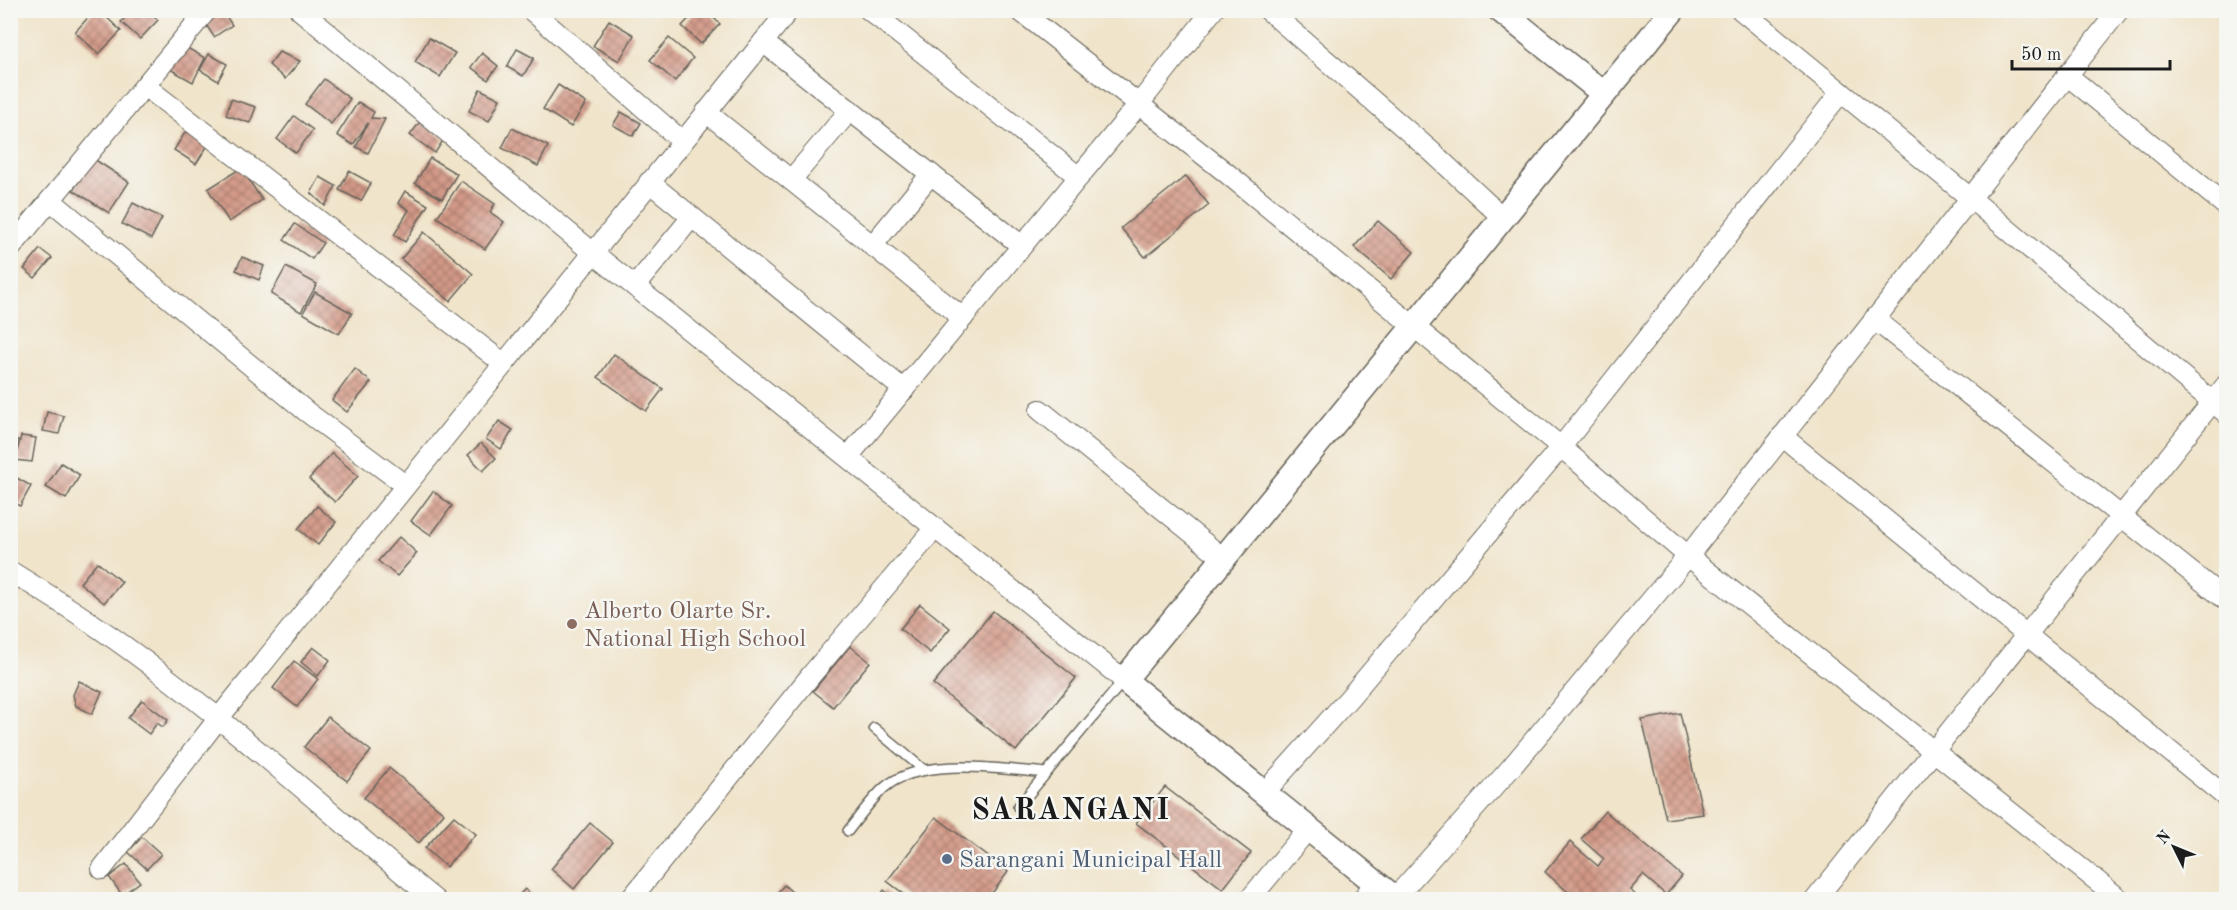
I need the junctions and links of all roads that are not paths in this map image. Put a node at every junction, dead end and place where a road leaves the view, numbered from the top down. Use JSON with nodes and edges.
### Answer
{"nodes":[{"id":1,"x":207,"y":10,"type":"edge"},
{"id":2,"x":300,"y":10,"type":"edge"},
{"id":3,"x":531,"y":10,"type":"edge"},
{"id":4,"x":789,"y":10,"type":"edge"},
{"id":5,"x":869,"y":10,"type":"edge"},
{"id":6,"x":1019,"y":10,"type":"edge"},
{"id":7,"x":1213,"y":10,"type":"edge"},
{"id":8,"x":1268,"y":10,"type":"edge"},
{"id":9,"x":1500,"y":10,"type":"edge"},
{"id":10,"x":1674,"y":10,"type":"edge"},
{"id":11,"x":1741,"y":10,"type":"edge"},
{"id":12,"x":2119,"y":10,"type":"edge"},
{"id":13,"x":764,"y":42,"type":"junction"},
{"id":14,"x":2067,"y":75,"type":"junction"},
{"id":15,"x":145,"y":86,"type":"junction"},
{"id":16,"x":1841,"y":92,"type":"junction"},
{"id":17,"x":1604,"y":94,"type":"junction"},
{"id":18,"x":1139,"y":104,"type":"junction"},
{"id":19,"x":849,"y":110,"type":"junction"},
{"id":20,"x":706,"y":112,"type":"junction"},
{"id":21,"x":682,"y":141,"type":"junction"},
{"id":22,"x":932,"y":174,"type":"junction"},
{"id":23,"x":1079,"y":177,"type":"junction"},
{"id":24,"x":791,"y":180,"type":"junction"},
{"id":25,"x":649,"y":182,"type":"junction"},
{"id":26,"x":1970,"y":197,"type":"junction"},
{"id":27,"x":50,"y":200,"type":"junction"},
{"id":28,"x":2226,"y":206,"type":"edge"},
{"id":29,"x":692,"y":217,"type":"junction"},
{"id":30,"x":1503,"y":218,"type":"junction"},
{"id":31,"x":872,"y":246,"type":"junction"},
{"id":32,"x":1022,"y":246,"type":"junction"},
{"id":33,"x":10,"y":249,"type":"edge"},
{"id":34,"x":592,"y":252,"type":"junction"},
{"id":35,"x":635,"y":286,"type":"junction"},
{"id":36,"x":963,"y":318,"type":"junction"},
{"id":37,"x":1874,"y":319,"type":"junction"},
{"id":38,"x":1414,"y":327,"type":"junction"},
{"id":39,"x":502,"y":363,"type":"junction"},
{"id":40,"x":2226,"y":386,"type":"edge"},
{"id":41,"x":904,"y":390,"type":"junction"},
{"id":42,"x":2220,"y":407,"type":"edge"},
{"id":43,"x":1040,"y":410,"type":"dead end"},
{"id":44,"x":1782,"y":436,"type":"junction"},
{"id":45,"x":1561,"y":447,"type":"junction"},
{"id":46,"x":848,"y":457,"type":"junction"},
{"id":47,"x":405,"y":485,"type":"junction"},
{"id":48,"x":2122,"y":517,"type":"junction"},
{"id":49,"x":935,"y":528,"type":"junction"},
{"id":50,"x":1688,"y":556,"type":"junction"},
{"id":51,"x":1223,"y":558,"type":"junction"},
{"id":52,"x":10,"y":571,"type":"edge"},
{"id":53,"x":2226,"y":600,"type":"edge"},
{"id":54,"x":2028,"y":635,"type":"junction"},
{"id":55,"x":1124,"y":680,"type":"junction"},
{"id":56,"x":218,"y":719,"type":"junction"},
{"id":57,"x":874,"y":728,"type":"dead end"},
{"id":58,"x":1934,"y":753,"type":"junction"},
{"id":59,"x":924,"y":770,"type":"junction"},
{"id":60,"x":1046,"y":773,"type":"junction"},
{"id":61,"x":1264,"y":793,"type":"junction"},
{"id":62,"x":2226,"y":797,"type":"edge"},
{"id":63,"x":1018,"y":807,"type":"dead end"},
{"id":64,"x":1308,"y":829,"type":"junction"},
{"id":65,"x":848,"y":831,"type":"dead end"},
{"id":66,"x":102,"y":868,"type":"dead end"},
{"id":67,"x":1371,"y":879,"type":"junction"},
{"id":68,"x":1396,"y":899,"type":"edge"},
{"id":69,"x":435,"y":900,"type":"edge"},
{"id":70,"x":630,"y":900,"type":"edge"},
{"id":71,"x":1249,"y":900,"type":"edge"},
{"id":72,"x":1356,"y":900,"type":"edge"},
{"id":73,"x":1815,"y":900,"type":"edge"},
{"id":74,"x":2121,"y":900,"type":"edge"}],
"edges":[{"from":1,"to":15,"type":"street"},
{"from":2,"to":34,"type":"street"},
{"from":3,"to":21,"type":"street"},
{"from":4,"to":13,"type":"street"},
{"from":5,"to":23,"type":"street"},
{"from":6,"to":18,"type":"street"},
{"from":7,"to":18,"type":"street"},
{"from":8,"to":30,"type":"street"},
{"from":9,"to":17,"type":"street"},
{"from":10,"to":17,"type":"street"},
{"from":11,"to":16,"type":"street"},
{"from":12,"to":14,"type":"street"},
{"from":13,"to":19,"type":"street"},
{"from":13,"to":20,"type":"street"},
{"from":14,"to":26,"type":"street"},
{"from":14,"to":28,"type":"street"},
{"from":15,"to":27,"type":"street"},
{"from":15,"to":39,"type":"street"},
{"from":16,"to":26,"type":"street"},
{"from":16,"to":45,"type":"street"},
{"from":17,"to":30,"type":"street"},
{"from":18,"to":23,"type":"street"},
{"from":18,"to":38,"type":"street"},
{"from":19,"to":22,"type":"street"},
{"from":19,"to":24,"type":"street"},
{"from":20,"to":21,"type":"street"},
{"from":20,"to":24,"type":"street"},
{"from":21,"to":25,"type":"street"},
{"from":22,"to":31,"type":"street"},
{"from":22,"to":32,"type":"street"},
{"from":23,"to":32,"type":"street"},
{"from":24,"to":31,"type":"street"},
{"from":25,"to":29,"type":"street"},
{"from":25,"to":34,"type":"street"},
{"from":26,"to":37,"type":"street"},
{"from":26,"to":42,"type":"street"},
{"from":27,"to":33,"type":"street"},
{"from":27,"to":47,"type":"street"},
{"from":29,"to":35,"type":"street"},
{"from":29,"to":41,"type":"street"},
{"from":30,"to":38,"type":"street"},
{"from":31,"to":36,"type":"street"},
{"from":32,"to":36,"type":"street"},
{"from":34,"to":35,"type":"street"},
{"from":34,"to":39,"type":"street"},
{"from":35,"to":46,"type":"street"},
{"from":36,"to":41,"type":"street"},
{"from":37,"to":44,"type":"street"},
{"from":37,"to":48,"type":"street"},
{"from":38,"to":45,"type":"street"},
{"from":38,"to":51,"type":"street"},
{"from":39,"to":47,"type":"street"},
{"from":40,"to":42,"type":"street"},
{"from":41,"to":46,"type":"street"},
{"from":42,"to":48,"type":"street"},
{"from":43,"to":51,"type":"street"},
{"from":44,"to":50,"type":"street"},
{"from":44,"to":54,"type":"street"},
{"from":45,"to":50,"type":"street"},
{"from":45,"to":61,"type":"street"},
{"from":46,"to":49,"type":"street"},
{"from":47,"to":56,"type":"street"},
{"from":48,"to":53,"type":"street"},
{"from":48,"to":54,"type":"street"},
{"from":49,"to":55,"type":"street"},
{"from":49,"to":70,"type":"street"},
{"from":50,"to":58,"type":"street"},
{"from":50,"to":68,"type":"street"},
{"from":51,"to":55,"type":"street"},
{"from":52,"to":56,"type":"street"},
{"from":54,"to":58,"type":"street"},
{"from":54,"to":62,"type":"street"},
{"from":55,"to":60,"type":"lane"},
{"from":55,"to":61,"type":"street"},
{"from":56,"to":66,"type":"street"},
{"from":56,"to":69,"type":"street"},
{"from":57,"to":59,"type":"lane"},
{"from":58,"to":73,"type":"street"},
{"from":58,"to":74,"type":"street"},
{"from":59,"to":60,"type":"lane"},
{"from":59,"to":65,"type":"lane"},
{"from":60,"to":63,"type":"lane"},
{"from":61,"to":64,"type":"street"},
{"from":64,"to":67,"type":"street"},
{"from":64,"to":71,"type":"street"},
{"from":67,"to":68,"type":"street"},
{"from":67,"to":72,"type":"lane"}]}
